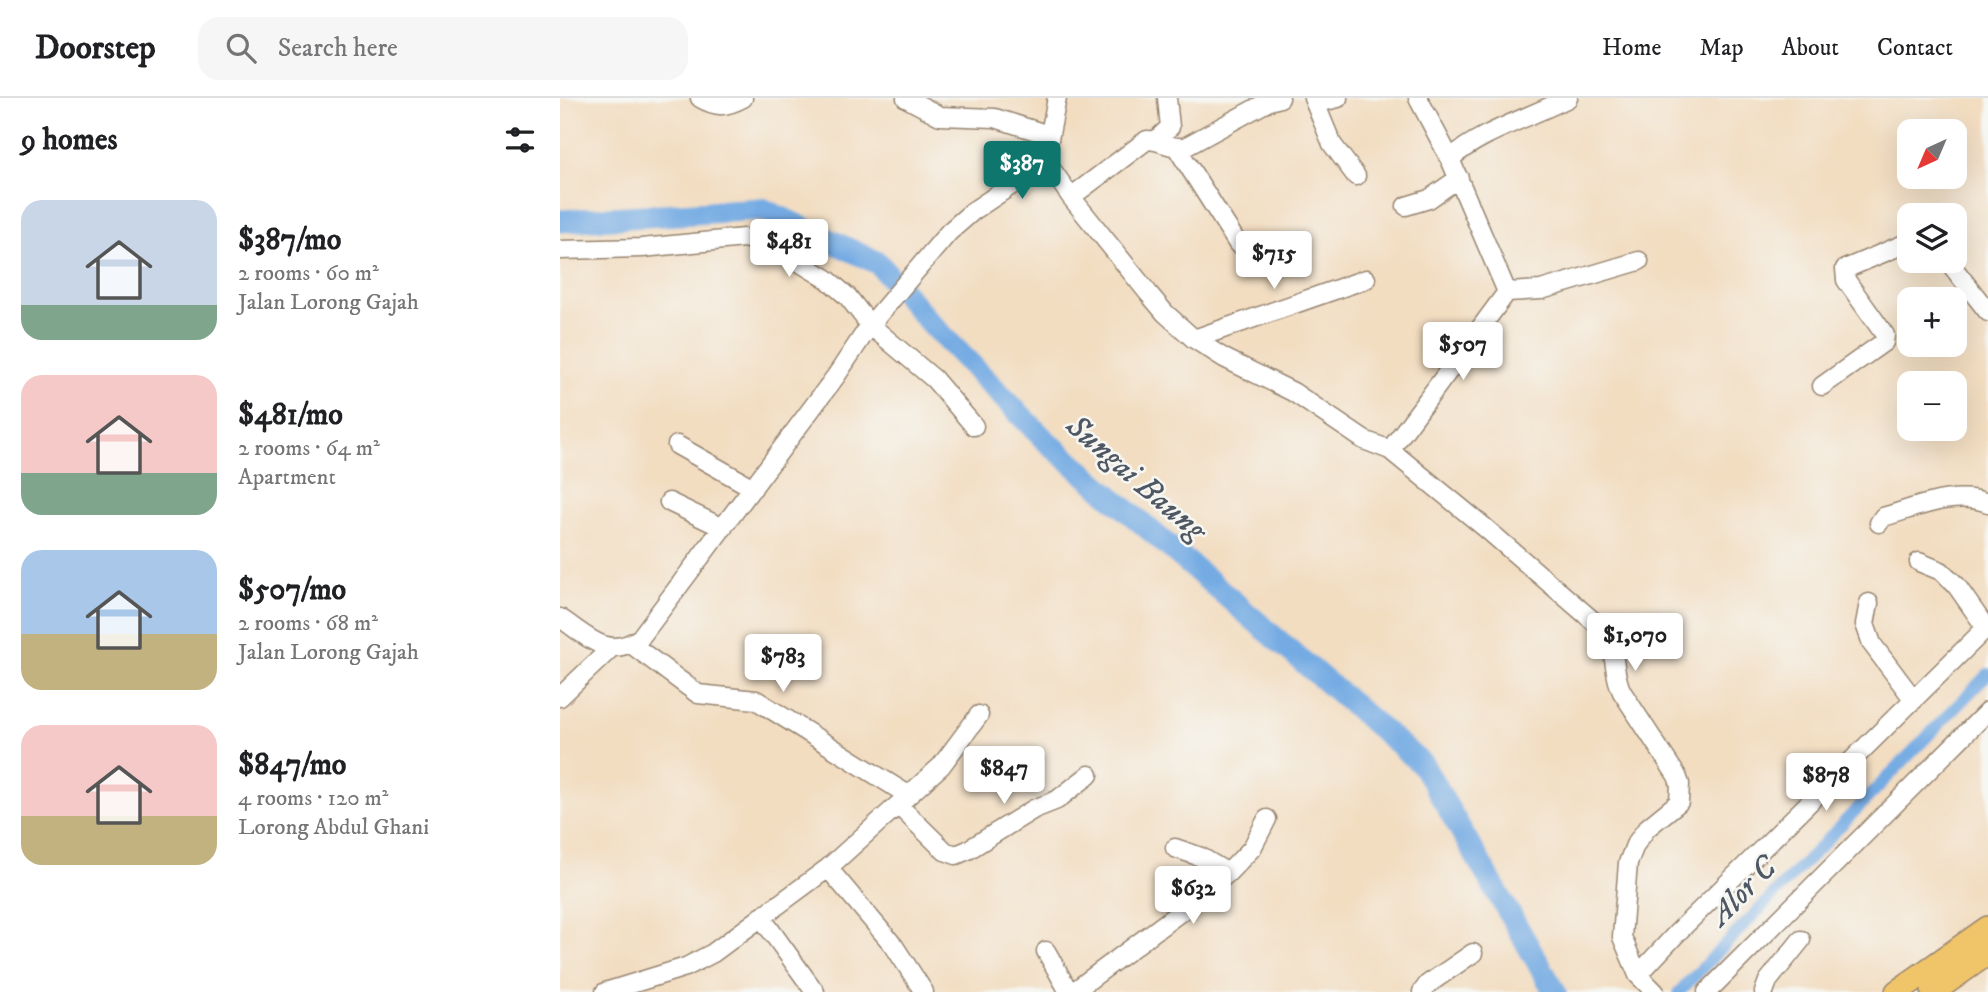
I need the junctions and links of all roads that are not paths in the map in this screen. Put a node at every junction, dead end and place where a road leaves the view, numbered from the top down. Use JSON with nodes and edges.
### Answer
{"nodes":[{"id":1,"x":700,"y":98,"type":"edge"},
{"id":2,"x":743,"y":98,"type":"edge"},
{"id":3,"x":906,"y":98,"type":"edge"},
{"id":4,"x":1057,"y":98,"type":"edge"},
{"id":5,"x":1167,"y":98,"type":"edge"},
{"id":6,"x":1280,"y":98,"type":"edge"},
{"id":7,"x":1314,"y":98,"type":"edge"},
{"id":8,"x":1338,"y":98,"type":"edge"},
{"id":9,"x":1418,"y":98,"type":"edge"},
{"id":10,"x":1568,"y":98,"type":"edge"},
{"id":11,"x":1049,"y":135,"type":"junction"},
{"id":12,"x":1156,"y":140,"type":"junction"},
{"id":13,"x":1177,"y":148,"type":"junction"},
{"id":14,"x":1450,"y":159,"type":"junction"},
{"id":15,"x":1045,"y":160,"type":"junction"},
{"id":16,"x":1356,"y":176,"type":"dead end"},
{"id":17,"x":1459,"y":178,"type":"junction"},
{"id":18,"x":1071,"y":197,"type":"junction"},
{"id":19,"x":1406,"y":206,"type":"dead end"},
{"id":20,"x":1238,"y":244,"type":"dead end"},
{"id":21,"x":1897,"y":247,"type":"edge"},
{"id":22,"x":560,"y":250,"type":"edge"},
{"id":23,"x":1639,"y":261,"type":"dead end"},
{"id":24,"x":1957,"y":273,"type":"edge"},
{"id":25,"x":1366,"y":279,"type":"dead end"},
{"id":26,"x":1507,"y":292,"type":"junction"},
{"id":27,"x":1988,"y":312,"type":"edge"},
{"id":28,"x":870,"y":325,"type":"junction"},
{"id":29,"x":1194,"y":339,"type":"junction"},
{"id":30,"x":1822,"y":386,"type":"dead end"},
{"id":31,"x":974,"y":426,"type":"dead end"},
{"id":32,"x":677,"y":445,"type":"dead end"},
{"id":33,"x":1390,"y":450,"type":"junction"},
{"id":34,"x":753,"y":488,"type":"junction"},
{"id":35,"x":669,"y":502,"type":"dead end"},
{"id":36,"x":1988,"y":503,"type":"edge"},
{"id":37,"x":1879,"y":523,"type":"dead end"},
{"id":38,"x":723,"y":528,"type":"junction"},
{"id":39,"x":1919,"y":562,"type":"dead end"},
{"id":40,"x":1869,"y":603,"type":"dead end"},
{"id":41,"x":560,"y":618,"type":"edge"},
{"id":42,"x":1987,"y":627,"type":"edge"},
{"id":43,"x":631,"y":644,"type":"junction"},
{"id":44,"x":610,"y":649,"type":"junction"},
{"id":45,"x":560,"y":697,"type":"edge"},
{"id":46,"x":1914,"y":700,"type":"junction"},
{"id":47,"x":1988,"y":711,"type":"edge"},
{"id":48,"x":979,"y":715,"type":"dead end"},
{"id":49,"x":1088,"y":775,"type":"dead end"},
{"id":50,"x":903,"y":800,"type":"junction"},
{"id":51,"x":1267,"y":819,"type":"dead end"},
{"id":52,"x":1175,"y":848,"type":"dead end"},
{"id":53,"x":828,"y":868,"type":"junction"},
{"id":54,"x":1228,"y":873,"type":"junction"},
{"id":55,"x":761,"y":917,"type":"junction"},
{"id":56,"x":1988,"y":928,"type":"edge"},
{"id":57,"x":1801,"y":940,"type":"dead end"},
{"id":58,"x":1046,"y":951,"type":"dead end"},
{"id":59,"x":1473,"y":953,"type":"dead end"},
{"id":60,"x":1988,"y":953,"type":"edge"},
{"id":61,"x":1647,"y":984,"type":"edge"},
{"id":62,"x":605,"y":992,"type":"edge"},
{"id":63,"x":815,"y":992,"type":"edge"},
{"id":64,"x":924,"y":992,"type":"edge"},
{"id":65,"x":1071,"y":992,"type":"edge"},
{"id":66,"x":1422,"y":992,"type":"edge"},
{"id":67,"x":1707,"y":992,"type":"edge"},
{"id":68,"x":1764,"y":992,"type":"edge"},
{"id":69,"x":1897,"y":992,"type":"edge"},
{"id":70,"x":1933,"y":992,"type":"edge"}],
"edges":[{"from":1,"to":2,"type":"street"},
{"from":3,"to":11,"type":"street"},
{"from":4,"to":11,"type":"street"},
{"from":5,"to":12,"type":"street"},
{"from":6,"to":13,"type":"street"},
{"from":7,"to":8,"type":"street"},
{"from":7,"to":16,"type":"street"},
{"from":9,"to":14,"type":"street"},
{"from":10,"to":14,"type":"street"},
{"from":11,"to":15,"type":"street"},
{"from":12,"to":13,"type":"street"},
{"from":12,"to":18,"type":"street"},
{"from":13,"to":20,"type":"street"},
{"from":14,"to":17,"type":"street"},
{"from":15,"to":18,"type":"street"},
{"from":15,"to":28,"type":"street"},
{"from":17,"to":19,"type":"street"},
{"from":17,"to":26,"type":"street"},
{"from":18,"to":29,"type":"street"},
{"from":21,"to":30,"type":"street"},
{"from":22,"to":28,"type":"street"},
{"from":23,"to":26,"type":"street"},
{"from":24,"to":27,"type":"street"},
{"from":25,"to":29,"type":"street"},
{"from":26,"to":33,"type":"street"},
{"from":28,"to":31,"type":"street"},
{"from":28,"to":34,"type":"street"},
{"from":29,"to":33,"type":"street"},
{"from":32,"to":34,"type":"street"},
{"from":33,"to":61,"type":"street"},
{"from":34,"to":38,"type":"street"},
{"from":35,"to":38,"type":"street"},
{"from":36,"to":37,"type":"street"},
{"from":38,"to":43,"type":"street"},
{"from":39,"to":42,"type":"street"},
{"from":40,"to":46,"type":"street"},
{"from":41,"to":44,"type":"street"},
{"from":42,"to":46,"type":"street"},
{"from":43,"to":44,"type":"street"},
{"from":43,"to":50,"type":"street"},
{"from":44,"to":45,"type":"street"},
{"from":46,"to":61,"type":"street"},
{"from":47,"to":67,"type":"street"},
{"from":48,"to":50,"type":"street"},
{"from":49,"to":50,"type":"street"},
{"from":50,"to":53,"type":"street"},
{"from":51,"to":54,"type":"street"},
{"from":52,"to":54,"type":"street"},
{"from":53,"to":55,"type":"street"},
{"from":53,"to":64,"type":"street"},
{"from":54,"to":65,"type":"street"},
{"from":55,"to":62,"type":"street"},
{"from":55,"to":63,"type":"street"},
{"from":56,"to":69,"type":"main road"},
{"from":57,"to":68,"type":"street"},
{"from":58,"to":65,"type":"street"},
{"from":59,"to":66,"type":"street"},
{"from":60,"to":70,"type":"main road"}]}
